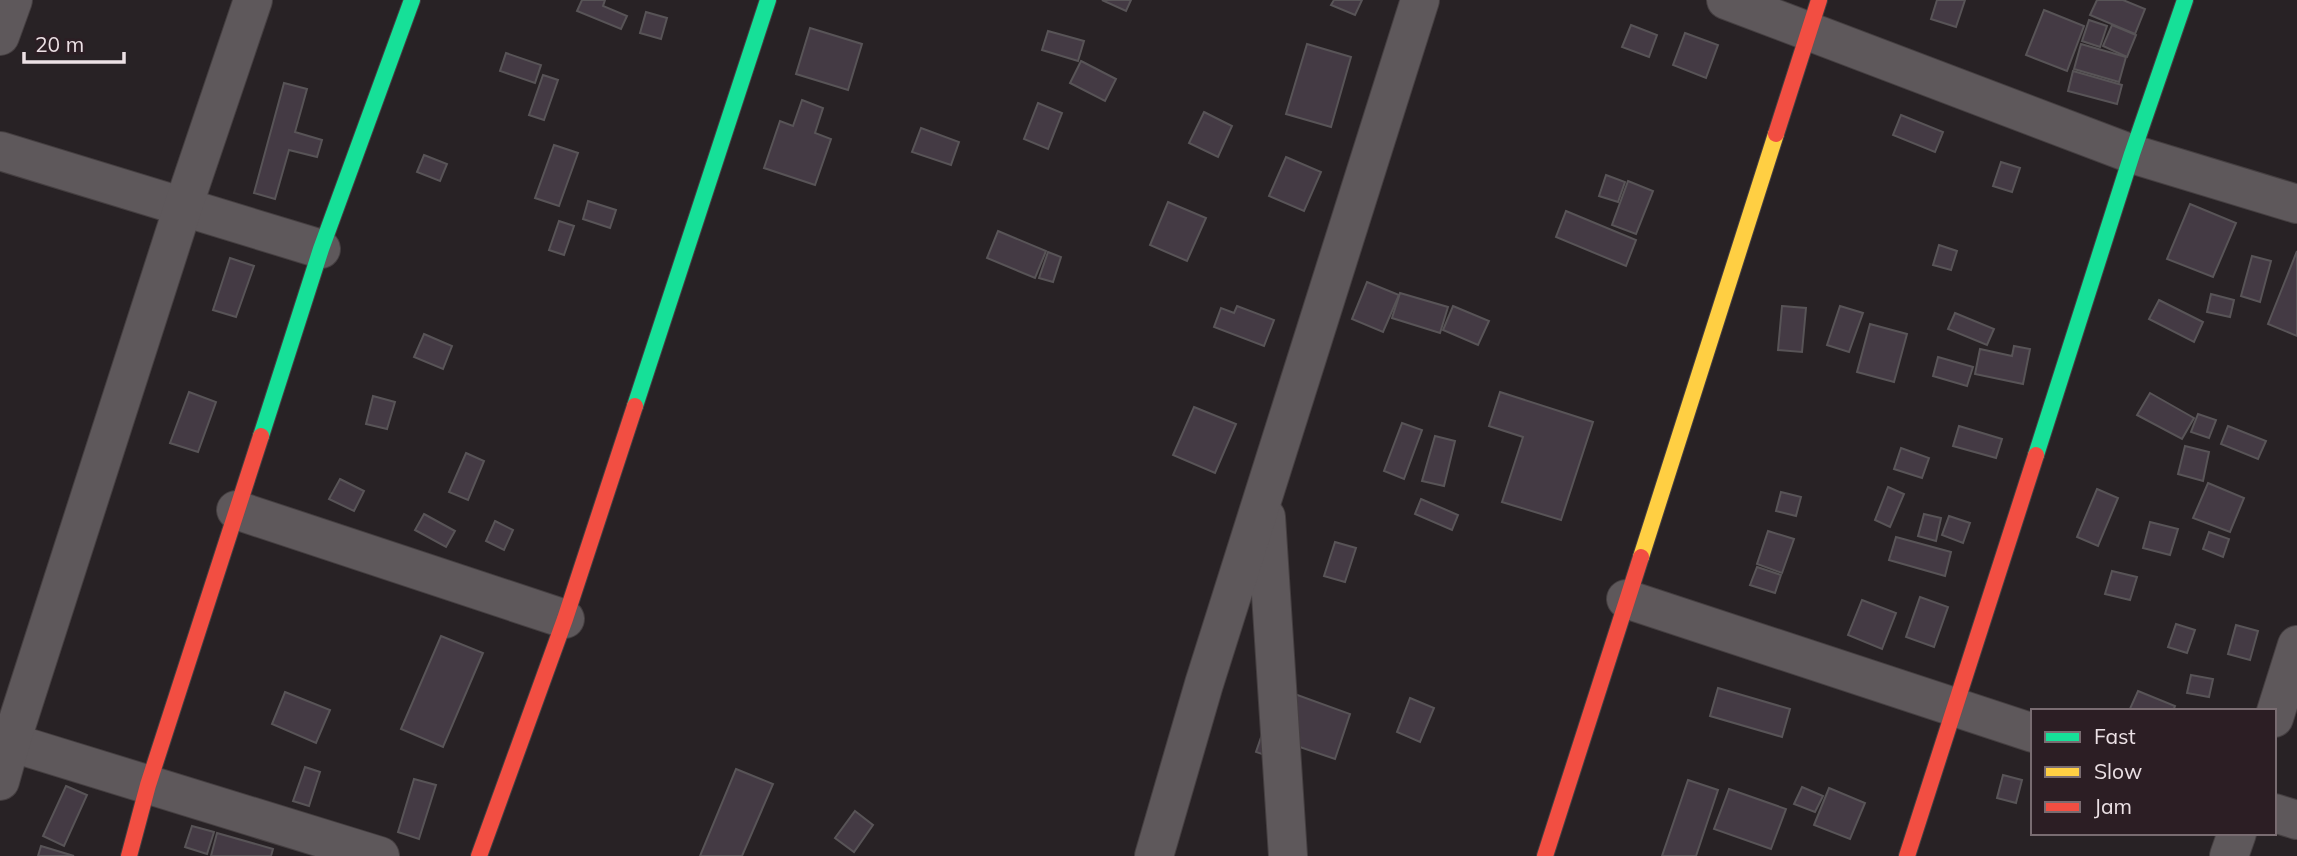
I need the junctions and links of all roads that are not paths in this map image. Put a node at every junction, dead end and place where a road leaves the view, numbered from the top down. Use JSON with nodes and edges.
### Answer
{"nodes":[{"id":1,"x":13,"y":0,"type":"edge"},
{"id":2,"x":253,"y":0,"type":"edge"},
{"id":3,"x":412,"y":0,"type":"edge"},
{"id":4,"x":768,"y":0,"type":"edge"},
{"id":5,"x":1420,"y":0,"type":"edge"},
{"id":6,"x":1726,"y":0,"type":"edge"},
{"id":7,"x":2185,"y":0,"type":"edge"},
{"id":8,"x":1814,"y":15,"type":"edge"},
{"id":9,"x":0,"y":36,"type":"edge"},
{"id":10,"x":0,"y":151,"type":"edge"},
{"id":11,"x":2132,"y":154,"type":"junction"},
{"id":12,"x":2297,"y":204,"type":"edge"},
{"id":13,"x":183,"y":207,"type":"junction"},
{"id":14,"x":321,"y":249,"type":"junction"},
{"id":15,"x":1264,"y":494,"type":"junction"},
{"id":16,"x":236,"y":510,"type":"junction"},
{"id":17,"x":1626,"y":598,"type":"junction"},
{"id":18,"x":565,"y":619,"type":"junction"},
{"id":19,"x":2297,"y":645,"type":"edge"},
{"id":20,"x":1955,"y":707,"type":"junction"},
{"id":21,"x":2276,"y":712,"type":"edge"},
{"id":22,"x":2031,"y":732,"type":"edge"},
{"id":23,"x":5,"y":741,"type":"edge"},
{"id":24,"x":0,"y":781,"type":"edge"},
{"id":25,"x":148,"y":785,"type":"junction"},
{"id":26,"x":2276,"y":814,"type":"edge"},
{"id":27,"x":2297,"y":820,"type":"edge"},
{"id":28,"x":2236,"y":835,"type":"edge"},
{"id":29,"x":129,"y":856,"type":"edge"},
{"id":30,"x":380,"y":856,"type":"edge"},
{"id":31,"x":479,"y":856,"type":"edge"},
{"id":32,"x":1154,"y":856,"type":"edge"},
{"id":33,"x":1288,"y":856,"type":"edge"},
{"id":34,"x":1545,"y":856,"type":"edge"},
{"id":35,"x":1907,"y":856,"type":"edge"},
{"id":36,"x":2229,"y":856,"type":"edge"}],
"edges":[{"from":1,"to":9,"type":"street"},
{"from":2,"to":13,"type":"street"},
{"from":3,"to":14,"type":"street"},
{"from":4,"to":18,"type":"street"},
{"from":5,"to":15,"type":"street"},
{"from":6,"to":8,"type":"street"},
{"from":7,"to":11,"type":"street"},
{"from":8,"to":11,"type":"street"},
{"from":8,"to":17,"type":"street"},
{"from":10,"to":13,"type":"street"},
{"from":11,"to":12,"type":"street"},
{"from":11,"to":20,"type":"street"},
{"from":13,"to":14,"type":"street"},
{"from":13,"to":23,"type":"street"},
{"from":14,"to":16,"type":"street"},
{"from":15,"to":32,"type":"street"},
{"from":15,"to":33,"type":"street"},
{"from":16,"to":18,"type":"street"},
{"from":16,"to":25,"type":"street"},
{"from":17,"to":20,"type":"street"},
{"from":17,"to":34,"type":"street"},
{"from":18,"to":31,"type":"street"},
{"from":19,"to":21,"type":"street"},
{"from":20,"to":22,"type":"street"},
{"from":20,"to":35,"type":"street"},
{"from":23,"to":24,"type":"street"},
{"from":23,"to":25,"type":"street"},
{"from":25,"to":29,"type":"street"},
{"from":25,"to":30,"type":"street"},
{"from":26,"to":27,"type":"street"},
{"from":28,"to":36,"type":"street"}]}
